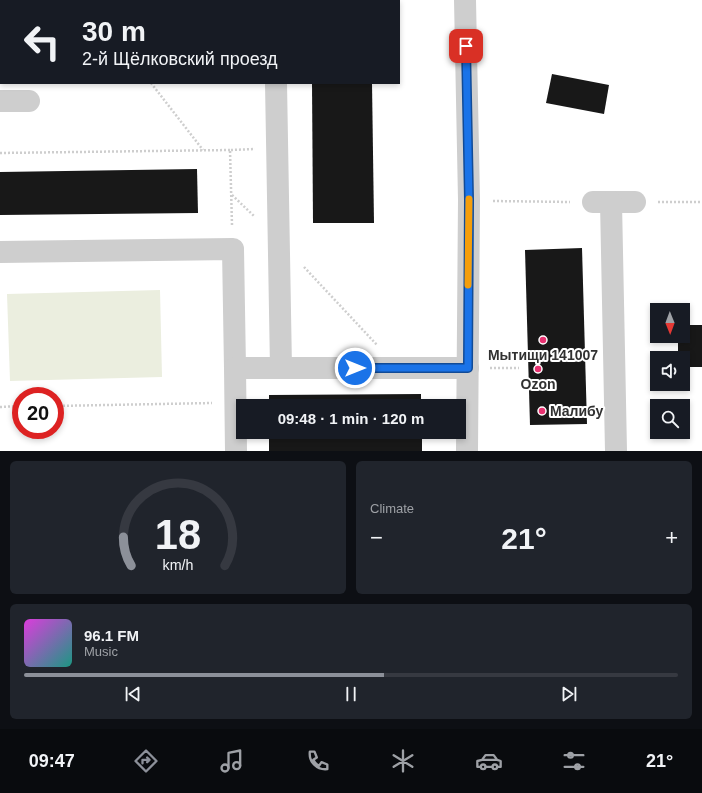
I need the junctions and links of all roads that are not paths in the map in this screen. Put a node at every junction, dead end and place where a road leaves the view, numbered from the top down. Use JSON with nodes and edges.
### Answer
{"nodes":[{"id":1,"x":465,"y":0,"type":"edge"},
{"id":2,"x":276,"y":84,"type":"edge"},
{"id":3,"x":0,"y":101,"type":"edge"},
{"id":4,"x":29,"y":101,"type":"dead end"},
{"id":5,"x":635,"y":202,"type":"road end"},
{"id":6,"x":0,"y":252,"type":"edge"},
{"id":7,"x":234,"y":368,"type":"junction"},
{"id":8,"x":281,"y":368,"type":"junction"},
{"id":9,"x":468,"y":368,"type":"junction"},
{"id":10,"x":236,"y":451,"type":"edge"},
{"id":11,"x":467,"y":451,"type":"edge"},
{"id":12,"x":616,"y":451,"type":"edge"}],
"edges":[{"from":1,"to":9,"type":"street"},
{"from":2,"to":8,"type":"street"},
{"from":3,"to":4,"type":"street"},
{"from":5,"to":12,"type":"street"},
{"from":6,"to":7,"type":"street"},
{"from":7,"to":8,"type":"street"},
{"from":7,"to":10,"type":"street"},
{"from":8,"to":9,"type":"street"},
{"from":9,"to":11,"type":"street"}]}
